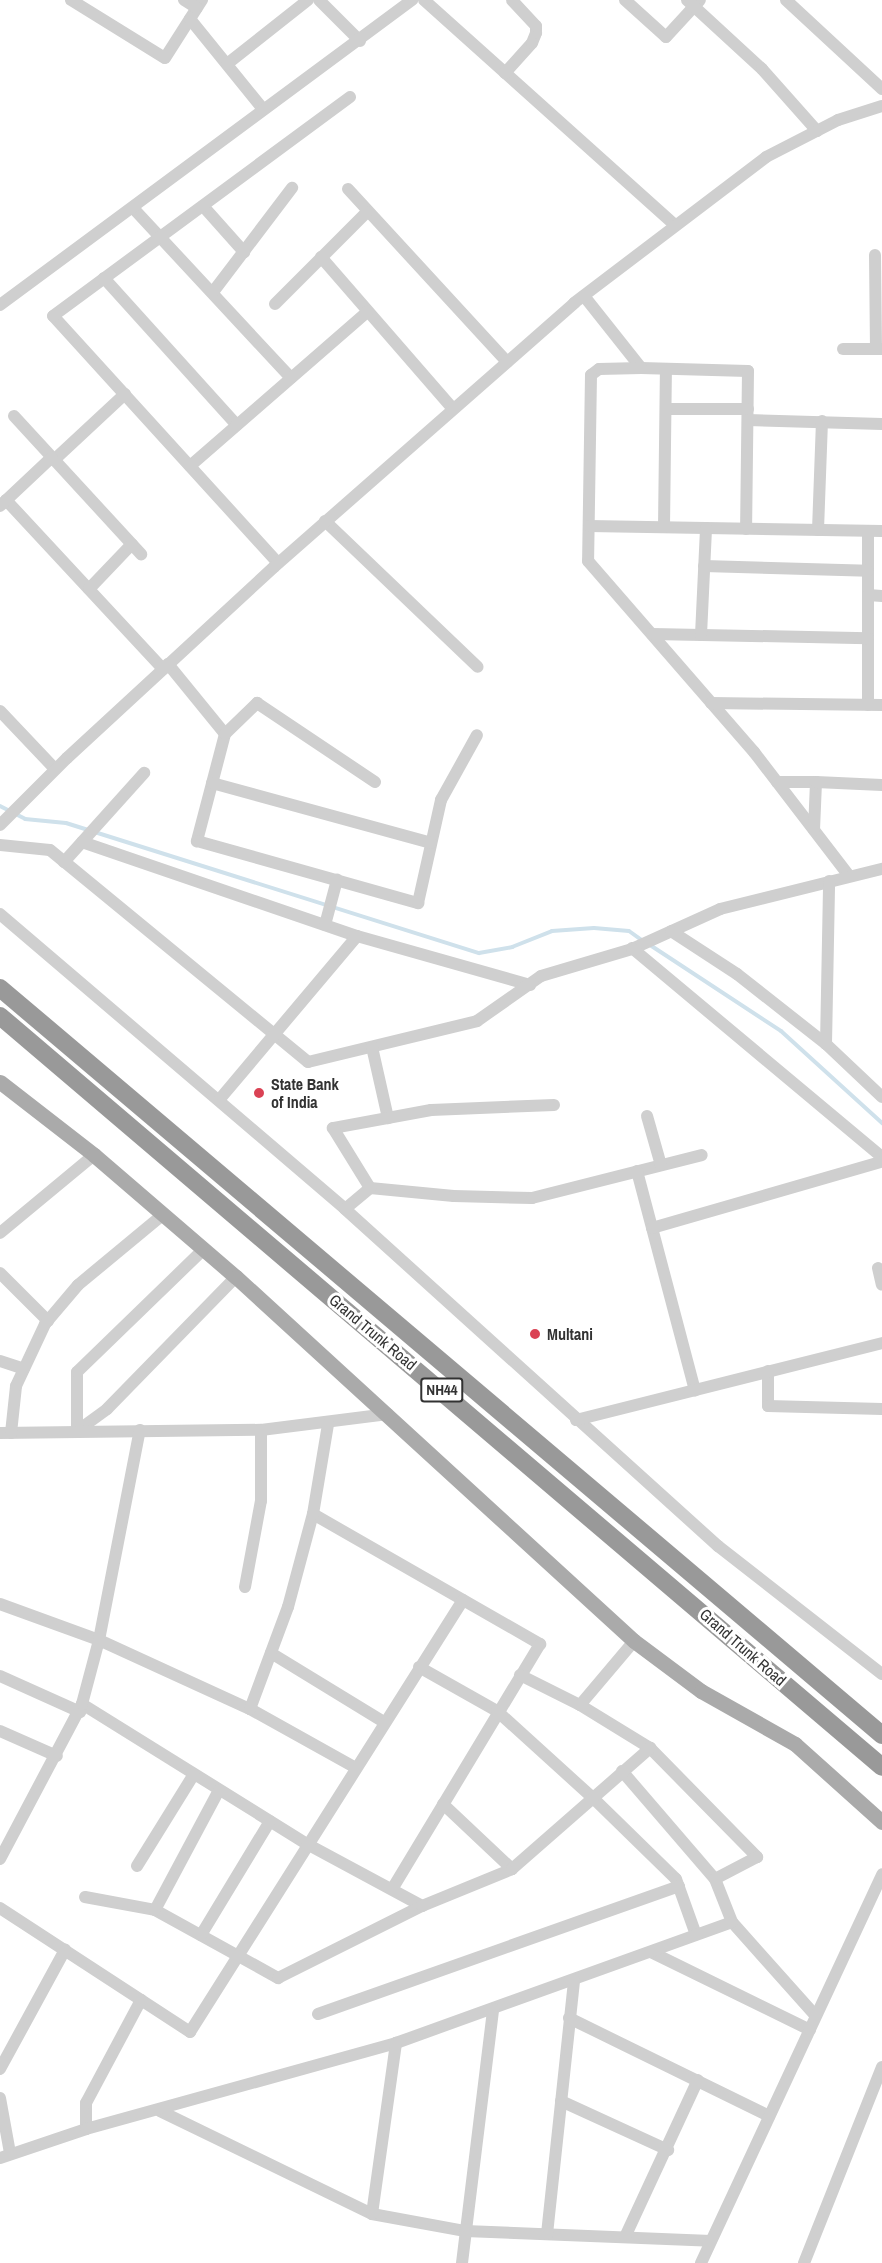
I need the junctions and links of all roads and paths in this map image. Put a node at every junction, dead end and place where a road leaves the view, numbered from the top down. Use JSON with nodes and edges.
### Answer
{"nodes":[{"id":1,"x":71,"y":0,"type":"edge"},
{"id":2,"x":184,"y":0,"type":"edge"},
{"id":3,"x":308,"y":0,"type":"edge"},
{"id":4,"x":319,"y":0,"type":"edge"},
{"id":5,"x":412,"y":0,"type":"edge"},
{"id":6,"x":424,"y":0,"type":"edge"},
{"id":7,"x":512,"y":0,"type":"edge"},
{"id":8,"x":625,"y":0,"type":"edge"},
{"id":9,"x":786,"y":0,"type":"edge"},
{"id":10,"x":694,"y":2,"type":"edge"},
{"id":11,"x":196,"y":9,"type":"edge"},
{"id":12,"x":360,"y":41,"type":"junction"},
{"id":13,"x":227,"y":64,"type":"junction"},
{"id":14,"x":505,"y":73,"type":"junction"},
{"id":15,"x":882,"y":89,"type":"edge"},
{"id":16,"x":350,"y":97,"type":"dead end"},
{"id":17,"x":263,"y":109,"type":"junction"},
{"id":18,"x":881,"y":110,"type":"edge"},
{"id":19,"x":817,"y":131,"type":"junction"},
{"id":20,"x":292,"y":188,"type":"dead end"},
{"id":21,"x":348,"y":189,"type":"dead end"},
{"id":22,"x":203,"y":206,"type":"junction"},
{"id":23,"x":133,"y":208,"type":"junction"},
{"id":24,"x":367,"y":212,"type":"junction"},
{"id":25,"x":675,"y":225,"type":"junction"},
{"id":26,"x":162,"y":236,"type":"junction"},
{"id":27,"x":244,"y":252,"type":"junction"},
{"id":28,"x":875,"y":255,"type":"dead end"},
{"id":29,"x":321,"y":257,"type":"junction"},
{"id":30,"x":104,"y":278,"type":"junction"},
{"id":31,"x":213,"y":292,"type":"junction"},
{"id":32,"x":584,"y":296,"type":"junction"},
{"id":33,"x":275,"y":304,"type":"dead end"},
{"id":34,"x":0,"y":305,"type":"edge"},
{"id":35,"x":367,"y":312,"type":"junction"},
{"id":36,"x":843,"y":349,"type":"dead end"},
{"id":37,"x":879,"y":349,"type":"edge"},
{"id":38,"x":507,"y":362,"type":"junction"},
{"id":39,"x":641,"y":368,"type":"junction"},
{"id":40,"x":666,"y":369,"type":"junction"},
{"id":41,"x":291,"y":378,"type":"junction"},
{"id":42,"x":124,"y":394,"type":"junction"},
{"id":43,"x":666,"y":409,"type":"junction"},
{"id":44,"x":453,"y":410,"type":"junction"},
{"id":45,"x":748,"y":415,"type":"junction"},
{"id":46,"x":14,"y":416,"type":"dead end"},
{"id":47,"x":822,"y":422,"type":"junction"},
{"id":48,"x":882,"y":423,"type":"edge"},
{"id":49,"x":237,"y":425,"type":"junction"},
{"id":50,"x":53,"y":458,"type":"junction"},
{"id":51,"x":190,"y":466,"type":"junction"},
{"id":52,"x":3,"y":503,"type":"edge"},
{"id":53,"x":325,"y":521,"type":"junction"},
{"id":54,"x":589,"y":526,"type":"junction"},
{"id":55,"x":664,"y":527,"type":"junction"},
{"id":56,"x":706,"y":528,"type":"junction"},
{"id":57,"x":746,"y":529,"type":"junction"},
{"id":58,"x":818,"y":530,"type":"junction"},
{"id":59,"x":868,"y":531,"type":"junction"},
{"id":60,"x":882,"y":531,"type":"edge"},
{"id":61,"x":132,"y":544,"type":"junction"},
{"id":62,"x":141,"y":554,"type":"dead end"},
{"id":63,"x":278,"y":563,"type":"junction"},
{"id":64,"x":704,"y":566,"type":"junction"},
{"id":65,"x":868,"y":571,"type":"junction"},
{"id":66,"x":89,"y":589,"type":"junction"},
{"id":67,"x":868,"y":596,"type":"junction"},
{"id":68,"x":882,"y":596,"type":"edge"},
{"id":69,"x":652,"y":634,"type":"junction"},
{"id":70,"x":701,"y":635,"type":"junction"},
{"id":71,"x":868,"y":638,"type":"junction"},
{"id":72,"x":166,"y":666,"type":"junction"},
{"id":73,"x":478,"y":667,"type":"dead end"},
{"id":74,"x":711,"y":703,"type":"junction"},
{"id":75,"x":868,"y":705,"type":"junction"},
{"id":76,"x":882,"y":705,"type":"edge"},
{"id":77,"x":0,"y":711,"type":"edge"},
{"id":78,"x":225,"y":734,"type":"junction"},
{"id":79,"x":477,"y":735,"type":"dead end"},
{"id":80,"x":56,"y":769,"type":"junction"},
{"id":81,"x":144,"y":773,"type":"dead end"},
{"id":82,"x":375,"y":782,"type":"dead end"},
{"id":83,"x":777,"y":782,"type":"junction"},
{"id":84,"x":816,"y":782,"type":"junction"},
{"id":85,"x":212,"y":783,"type":"junction"},
{"id":86,"x":882,"y":785,"type":"edge"},
{"id":87,"x":0,"y":825,"type":"edge"},
{"id":88,"x":814,"y":830,"type":"junction"},
{"id":89,"x":85,"y":840,"type":"junction"},
{"id":90,"x":431,"y":843,"type":"junction"},
{"id":91,"x":0,"y":845,"type":"edge"},
{"id":92,"x":64,"y":862,"type":"junction"},
{"id":93,"x":882,"y":869,"type":"edge"},
{"id":94,"x":849,"y":876,"type":"junction"},
{"id":95,"x":336,"y":880,"type":"junction"},
{"id":96,"x":829,"y":880,"type":"junction"},
{"id":97,"x":0,"y":914,"type":"edge"},
{"id":98,"x":326,"y":921,"type":"junction"},
{"id":99,"x":672,"y":931,"type":"junction"},
{"id":100,"x":357,"y":936,"type":"junction"},
{"id":101,"x":635,"y":947,"type":"junction"},
{"id":102,"x":530,"y":985,"type":"junction"},
{"id":103,"x":0,"y":988,"type":"edge"},
{"id":104,"x":0,"y":1016,"type":"edge"},
{"id":105,"x":274,"y":1035,"type":"junction"},
{"id":106,"x":826,"y":1044,"type":"junction"},
{"id":107,"x":372,"y":1047,"type":"junction"},
{"id":108,"x":0,"y":1082,"type":"edge"},
{"id":109,"x":882,"y":1097,"type":"edge"},
{"id":110,"x":219,"y":1100,"type":"junction"},
{"id":111,"x":554,"y":1105,"type":"dead end"},
{"id":112,"x":647,"y":1116,"type":"dead end"},
{"id":113,"x":388,"y":1118,"type":"junction"},
{"id":114,"x":94,"y":1155,"type":"junction"},
{"id":115,"x":702,"y":1155,"type":"dead end"},
{"id":116,"x":881,"y":1159,"type":"edge"},
{"id":117,"x":661,"y":1166,"type":"junction"},
{"id":118,"x":637,"y":1172,"type":"junction"},
{"id":119,"x":370,"y":1188,"type":"junction"},
{"id":120,"x":345,"y":1209,"type":"junction"},
{"id":121,"x":161,"y":1216,"type":"junction"},
{"id":122,"x":652,"y":1228,"type":"junction"},
{"id":123,"x":0,"y":1233,"type":"edge"},
{"id":124,"x":202,"y":1251,"type":"junction"},
{"id":125,"x":878,"y":1269,"type":"dead end"},
{"id":126,"x":1,"y":1275,"type":"edge"},
{"id":127,"x":236,"y":1277,"type":"junction"},
{"id":128,"x":882,"y":1285,"type":"edge"},
{"id":129,"x":48,"y":1321,"type":"junction"},
{"id":130,"x":882,"y":1342,"type":"edge"},
{"id":131,"x":0,"y":1361,"type":"edge"},
{"id":132,"x":24,"y":1369,"type":"junction"},
{"id":133,"x":768,"y":1371,"type":"junction"},
{"id":134,"x":694,"y":1390,"type":"junction"},
{"id":135,"x":882,"y":1408,"type":"edge"},
{"id":136,"x":388,"y":1414,"type":"junction"},
{"id":137,"x":576,"y":1420,"type":"junction"},
{"id":138,"x":328,"y":1424,"type":"junction"},
{"id":139,"x":140,"y":1430,"type":"junction"},
{"id":140,"x":261,"y":1430,"type":"junction"},
{"id":141,"x":77,"y":1431,"type":"junction"},
{"id":142,"x":5,"y":1433,"type":"edge"},
{"id":143,"x":313,"y":1514,"type":"junction"},
{"id":144,"x":245,"y":1587,"type":"dead end"},
{"id":145,"x":463,"y":1600,"type":"junction"},
{"id":146,"x":0,"y":1604,"type":"edge"},
{"id":147,"x":99,"y":1640,"type":"junction"},
{"id":148,"x":634,"y":1641,"type":"junction"},
{"id":149,"x":271,"y":1653,"type":"junction"},
{"id":150,"x":419,"y":1668,"type":"junction"},
{"id":151,"x":882,"y":1674,"type":"edge"},
{"id":152,"x":520,"y":1675,"type":"junction"},
{"id":153,"x":0,"y":1676,"type":"edge"},
{"id":154,"x":580,"y":1705,"type":"junction"},
{"id":155,"x":81,"y":1708,"type":"junction"},
{"id":156,"x":250,"y":1709,"type":"junction"},
{"id":157,"x":497,"y":1711,"type":"junction"},
{"id":158,"x":384,"y":1722,"type":"junction"},
{"id":159,"x":0,"y":1731,"type":"edge"},
{"id":160,"x":882,"y":1735,"type":"edge"},
{"id":161,"x":650,"y":1748,"type":"junction"},
{"id":162,"x":57,"y":1756,"type":"junction"},
{"id":163,"x":354,"y":1767,"type":"junction"},
{"id":164,"x":882,"y":1767,"type":"edge"},
{"id":165,"x":622,"y":1771,"type":"junction"},
{"id":166,"x":195,"y":1774,"type":"junction"},
{"id":167,"x":219,"y":1790,"type":"junction"},
{"id":168,"x":592,"y":1797,"type":"junction"},
{"id":169,"x":443,"y":1804,"type":"junction"},
{"id":170,"x":270,"y":1821,"type":"junction"},
{"id":171,"x":882,"y":1822,"type":"edge"},
{"id":172,"x":0,"y":1831,"type":"edge"},
{"id":173,"x":11,"y":1839,"type":"junction"},
{"id":174,"x":307,"y":1844,"type":"junction"},
{"id":175,"x":0,"y":1859,"type":"edge"},
{"id":176,"x":137,"y":1866,"type":"dead end"},
{"id":177,"x":512,"y":1869,"type":"junction"},
{"id":178,"x":882,"y":1874,"type":"edge"},
{"id":179,"x":715,"y":1879,"type":"junction"},
{"id":180,"x":679,"y":1886,"type":"junction"},
{"id":181,"x":392,"y":1889,"type":"junction"},
{"id":182,"x":86,"y":1897,"type":"dead end"},
{"id":183,"x":422,"y":1906,"type":"junction"},
{"id":184,"x":0,"y":1908,"type":"edge"},
{"id":185,"x":155,"y":1910,"type":"junction"},
{"id":186,"x":732,"y":1922,"type":"junction"},
{"id":187,"x":201,"y":1935,"type":"junction"},
{"id":188,"x":696,"y":1935,"type":"junction"},
{"id":189,"x":65,"y":1950,"type":"junction"},
{"id":190,"x":651,"y":1952,"type":"junction"},
{"id":191,"x":238,"y":1955,"type":"junction"},
{"id":192,"x":574,"y":1980,"type":"junction"},
{"id":193,"x":141,"y":2000,"type":"junction"},
{"id":194,"x":493,"y":2009,"type":"junction"},
{"id":195,"x":318,"y":2014,"type":"dead end"},
{"id":196,"x":815,"y":2015,"type":"junction"},
{"id":197,"x":569,"y":2018,"type":"junction"},
{"id":198,"x":810,"y":2030,"type":"junction"},
{"id":199,"x":396,"y":2043,"type":"junction"},
{"id":200,"x":882,"y":2067,"type":"edge"},
{"id":201,"x":0,"y":2069,"type":"edge"},
{"id":202,"x":698,"y":2080,"type":"junction"},
{"id":203,"x":0,"y":2098,"type":"edge"},
{"id":204,"x":561,"y":2101,"type":"junction"},
{"id":205,"x":160,"y":2111,"type":"junction"},
{"id":206,"x":769,"y":2116,"type":"junction"},
{"id":207,"x":87,"y":2130,"type":"junction"},
{"id":208,"x":668,"y":2150,"type":"junction"},
{"id":209,"x":5,"y":2156,"type":"edge"},
{"id":210,"x":372,"y":2214,"type":"junction"},
{"id":211,"x":465,"y":2231,"type":"junction"},
{"id":212,"x":547,"y":2234,"type":"junction"},
{"id":213,"x":625,"y":2237,"type":"junction"},
{"id":214,"x":711,"y":2241,"type":"junction"},
{"id":215,"x":462,"y":2263,"type":"edge"},
{"id":216,"x":701,"y":2263,"type":"edge"},
{"id":217,"x":804,"y":2263,"type":"edge"}],
"edges":[{"from":1,"to":11,"type":"street"},
{"from":2,"to":11,"type":"street"},
{"from":3,"to":13,"type":"street"},
{"from":4,"to":12,"type":"street"},
{"from":5,"to":12,"type":"street"},
{"from":6,"to":14,"type":"street"},
{"from":7,"to":14,"type":"street"},
{"from":8,"to":10,"type":"street"},
{"from":9,"to":15,"type":"street"},
{"from":10,"to":19,"type":"street"},
{"from":11,"to":13,"type":"street"},
{"from":12,"to":17,"type":"street"},
{"from":13,"to":17,"type":"street"},
{"from":14,"to":25,"type":"street"},
{"from":16,"to":22,"type":"street"},
{"from":17,"to":23,"type":"street"},
{"from":18,"to":19,"type":"street"},
{"from":19,"to":25,"type":"street"},
{"from":20,"to":27,"type":"street"},
{"from":21,"to":24,"type":"street"},
{"from":22,"to":26,"type":"street"},
{"from":22,"to":27,"type":"street"},
{"from":23,"to":26,"type":"street"},
{"from":23,"to":34,"type":"street"},
{"from":24,"to":29,"type":"street"},
{"from":24,"to":38,"type":"street"},
{"from":25,"to":32,"type":"street"},
{"from":26,"to":30,"type":"street"},
{"from":26,"to":31,"type":"street"},
{"from":27,"to":31,"type":"street"},
{"from":28,"to":37,"type":"street"},
{"from":29,"to":33,"type":"street"},
{"from":29,"to":35,"type":"street"},
{"from":30,"to":42,"type":"street"},
{"from":30,"to":49,"type":"street"},
{"from":31,"to":41,"type":"street"},
{"from":32,"to":38,"type":"street"},
{"from":32,"to":39,"type":"street"},
{"from":35,"to":41,"type":"street"},
{"from":35,"to":44,"type":"street"},
{"from":36,"to":37,"type":"street"},
{"from":38,"to":44,"type":"street"},
{"from":39,"to":40,"type":"street"},
{"from":39,"to":54,"type":"street"},
{"from":40,"to":43,"type":"street"},
{"from":40,"to":45,"type":"street"},
{"from":41,"to":49,"type":"street"},
{"from":42,"to":50,"type":"street"},
{"from":42,"to":51,"type":"street"},
{"from":43,"to":45,"type":"street"},
{"from":43,"to":55,"type":"street"},
{"from":44,"to":53,"type":"street"},
{"from":45,"to":47,"type":"street"},
{"from":45,"to":57,"type":"street"},
{"from":46,"to":50,"type":"street"},
{"from":47,"to":48,"type":"street"},
{"from":47,"to":58,"type":"street"},
{"from":49,"to":51,"type":"street"},
{"from":50,"to":52,"type":"street"},
{"from":50,"to":61,"type":"street"},
{"from":51,"to":63,"type":"street"},
{"from":52,"to":66,"type":"street"},
{"from":53,"to":63,"type":"street"},
{"from":53,"to":73,"type":"street"},
{"from":54,"to":55,"type":"street"},
{"from":54,"to":69,"type":"street"},
{"from":55,"to":56,"type":"street"},
{"from":56,"to":57,"type":"street"},
{"from":56,"to":64,"type":"street"},
{"from":57,"to":58,"type":"street"},
{"from":58,"to":59,"type":"street"},
{"from":59,"to":60,"type":"street"},
{"from":59,"to":65,"type":"street"},
{"from":61,"to":62,"type":"street"},
{"from":61,"to":66,"type":"street"},
{"from":63,"to":72,"type":"street"},
{"from":64,"to":65,"type":"street"},
{"from":64,"to":70,"type":"street"},
{"from":65,"to":67,"type":"street"},
{"from":66,"to":72,"type":"street"},
{"from":67,"to":68,"type":"street"},
{"from":67,"to":71,"type":"street"},
{"from":69,"to":70,"type":"street"},
{"from":69,"to":74,"type":"street"},
{"from":70,"to":71,"type":"street"},
{"from":71,"to":75,"type":"street"},
{"from":72,"to":78,"type":"street"},
{"from":72,"to":80,"type":"street"},
{"from":74,"to":75,"type":"street"},
{"from":74,"to":83,"type":"street"},
{"from":75,"to":76,"type":"street"},
{"from":77,"to":80,"type":"street"},
{"from":78,"to":82,"type":"street"},
{"from":78,"to":85,"type":"street"},
{"from":79,"to":90,"type":"street"},
{"from":80,"to":87,"type":"street"},
{"from":81,"to":89,"type":"street"},
{"from":83,"to":84,"type":"street"},
{"from":83,"to":88,"type":"street"},
{"from":84,"to":86,"type":"street"},
{"from":84,"to":88,"type":"street"},
{"from":85,"to":90,"type":"street"},
{"from":85,"to":95,"type":"street"},
{"from":88,"to":94,"type":"street"},
{"from":89,"to":92,"type":"street"},
{"from":89,"to":98,"type":"street"},
{"from":90,"to":95,"type":"street"},
{"from":91,"to":92,"type":"street"},
{"from":92,"to":105,"type":"street"},
{"from":93,"to":94,"type":"street"},
{"from":94,"to":96,"type":"street"},
{"from":95,"to":98,"type":"street"},
{"from":96,"to":99,"type":"street"},
{"from":96,"to":106,"type":"street"},
{"from":97,"to":110,"type":"street"},
{"from":98,"to":100,"type":"street"},
{"from":99,"to":101,"type":"street"},
{"from":99,"to":106,"type":"street"},
{"from":100,"to":102,"type":"street"},
{"from":100,"to":105,"type":"street"},
{"from":101,"to":102,"type":"street"},
{"from":101,"to":116,"type":"street"},
{"from":102,"to":107,"type":"street"},
{"from":103,"to":160,"type":"highway","name":"Grand Trunk Road","number":"NH44"},
{"from":104,"to":164,"type":"highway","name":"Grand Trunk Road","number":"NH44"},
{"from":105,"to":107,"type":"street"},
{"from":105,"to":110,"type":"street"},
{"from":106,"to":109,"type":"street"},
{"from":107,"to":113,"type":"street"},
{"from":108,"to":114,"type":"main road"},
{"from":110,"to":120,"type":"street"},
{"from":111,"to":113,"type":"street"},
{"from":112,"to":117,"type":"street"},
{"from":113,"to":119,"type":"street"},
{"from":114,"to":121,"type":"main road"},
{"from":114,"to":123,"type":"street"},
{"from":115,"to":117,"type":"street"},
{"from":116,"to":122,"type":"street"},
{"from":117,"to":118,"type":"street"},
{"from":118,"to":119,"type":"street"},
{"from":118,"to":122,"type":"street"},
{"from":119,"to":120,"type":"street"},
{"from":120,"to":137,"type":"street"},
{"from":121,"to":124,"type":"main road"},
{"from":121,"to":129,"type":"street"},
{"from":122,"to":134,"type":"street"},
{"from":124,"to":127,"type":"main road"},
{"from":124,"to":141,"type":"street"},
{"from":125,"to":128,"type":"street"},
{"from":126,"to":129,"type":"street"},
{"from":127,"to":136,"type":"main road"},
{"from":127,"to":141,"type":"street"},
{"from":129,"to":132,"type":"street"},
{"from":130,"to":133,"type":"street"},
{"from":131,"to":132,"type":"street"},
{"from":132,"to":142,"type":"street"},
{"from":133,"to":134,"type":"street"},
{"from":133,"to":135,"type":"street"},
{"from":134,"to":137,"type":"street"},
{"from":136,"to":138,"type":"street"},
{"from":136,"to":148,"type":"main road"},
{"from":137,"to":151,"type":"street"},
{"from":138,"to":140,"type":"street"},
{"from":138,"to":143,"type":"street"},
{"from":139,"to":140,"type":"street"},
{"from":139,"to":141,"type":"street"},
{"from":139,"to":147,"type":"street"},
{"from":140,"to":144,"type":"street"},
{"from":141,"to":142,"type":"street"},
{"from":143,"to":145,"type":"street"},
{"from":143,"to":149,"type":"street"},
{"from":145,"to":150,"type":"street"},
{"from":145,"to":152,"type":"street"},
{"from":146,"to":147,"type":"street"},
{"from":147,"to":155,"type":"street"},
{"from":147,"to":156,"type":"street"},
{"from":148,"to":154,"type":"street"},
{"from":148,"to":171,"type":"main road"},
{"from":149,"to":156,"type":"street"},
{"from":149,"to":158,"type":"street"},
{"from":150,"to":157,"type":"street"},
{"from":150,"to":158,"type":"street"},
{"from":152,"to":154,"type":"street"},
{"from":152,"to":157,"type":"street"},
{"from":153,"to":155,"type":"street"},
{"from":154,"to":161,"type":"street"},
{"from":155,"to":162,"type":"street"},
{"from":155,"to":166,"type":"street"},
{"from":156,"to":163,"type":"street"},
{"from":157,"to":168,"type":"street"},
{"from":157,"to":169,"type":"street"},
{"from":158,"to":163,"type":"street"},
{"from":159,"to":162,"type":"street"},
{"from":161,"to":165,"type":"street"},
{"from":161,"to":179,"type":"street"},
{"from":162,"to":173,"type":"street"},
{"from":163,"to":174,"type":"street"},
{"from":165,"to":168,"type":"street"},
{"from":165,"to":179,"type":"street"},
{"from":166,"to":167,"type":"street"},
{"from":166,"to":176,"type":"street"},
{"from":167,"to":170,"type":"street"},
{"from":167,"to":185,"type":"street"},
{"from":168,"to":177,"type":"street"},
{"from":168,"to":180,"type":"street"},
{"from":169,"to":177,"type":"street"},
{"from":169,"to":181,"type":"street"},
{"from":170,"to":174,"type":"street"},
{"from":170,"to":187,"type":"street"},
{"from":172,"to":173,"type":"street"},
{"from":173,"to":175,"type":"street"},
{"from":174,"to":181,"type":"street"},
{"from":174,"to":191,"type":"street"},
{"from":177,"to":183,"type":"street"},
{"from":178,"to":196,"type":"street"},
{"from":179,"to":186,"type":"street"},
{"from":180,"to":188,"type":"street"},
{"from":180,"to":195,"type":"street"},
{"from":181,"to":183,"type":"street"},
{"from":182,"to":185,"type":"street"},
{"from":183,"to":191,"type":"street"},
{"from":184,"to":189,"type":"street"},
{"from":185,"to":187,"type":"street"},
{"from":186,"to":188,"type":"street"},
{"from":186,"to":196,"type":"street"},
{"from":187,"to":191,"type":"street"},
{"from":188,"to":190,"type":"street"},
{"from":189,"to":193,"type":"street"},
{"from":189,"to":201,"type":"street"},
{"from":190,"to":192,"type":"street"},
{"from":190,"to":198,"type":"street"},
{"from":191,"to":193,"type":"street"},
{"from":192,"to":194,"type":"street"},
{"from":192,"to":197,"type":"street"},
{"from":193,"to":207,"type":"street"},
{"from":194,"to":199,"type":"street"},
{"from":194,"to":211,"type":"street"},
{"from":196,"to":198,"type":"street"},
{"from":197,"to":202,"type":"street"},
{"from":197,"to":204,"type":"street"},
{"from":198,"to":206,"type":"street"},
{"from":199,"to":205,"type":"street"},
{"from":199,"to":210,"type":"street"},
{"from":200,"to":217,"type":"street"},
{"from":202,"to":206,"type":"street"},
{"from":202,"to":208,"type":"street"},
{"from":203,"to":209,"type":"street"},
{"from":204,"to":208,"type":"street"},
{"from":204,"to":212,"type":"street"},
{"from":205,"to":207,"type":"street"},
{"from":205,"to":210,"type":"street"},
{"from":206,"to":214,"type":"street"},
{"from":207,"to":209,"type":"street"},
{"from":208,"to":213,"type":"street"},
{"from":210,"to":211,"type":"street"},
{"from":211,"to":212,"type":"street"},
{"from":211,"to":215,"type":"street"},
{"from":212,"to":213,"type":"street"},
{"from":213,"to":214,"type":"street"},
{"from":214,"to":216,"type":"street"}]}
